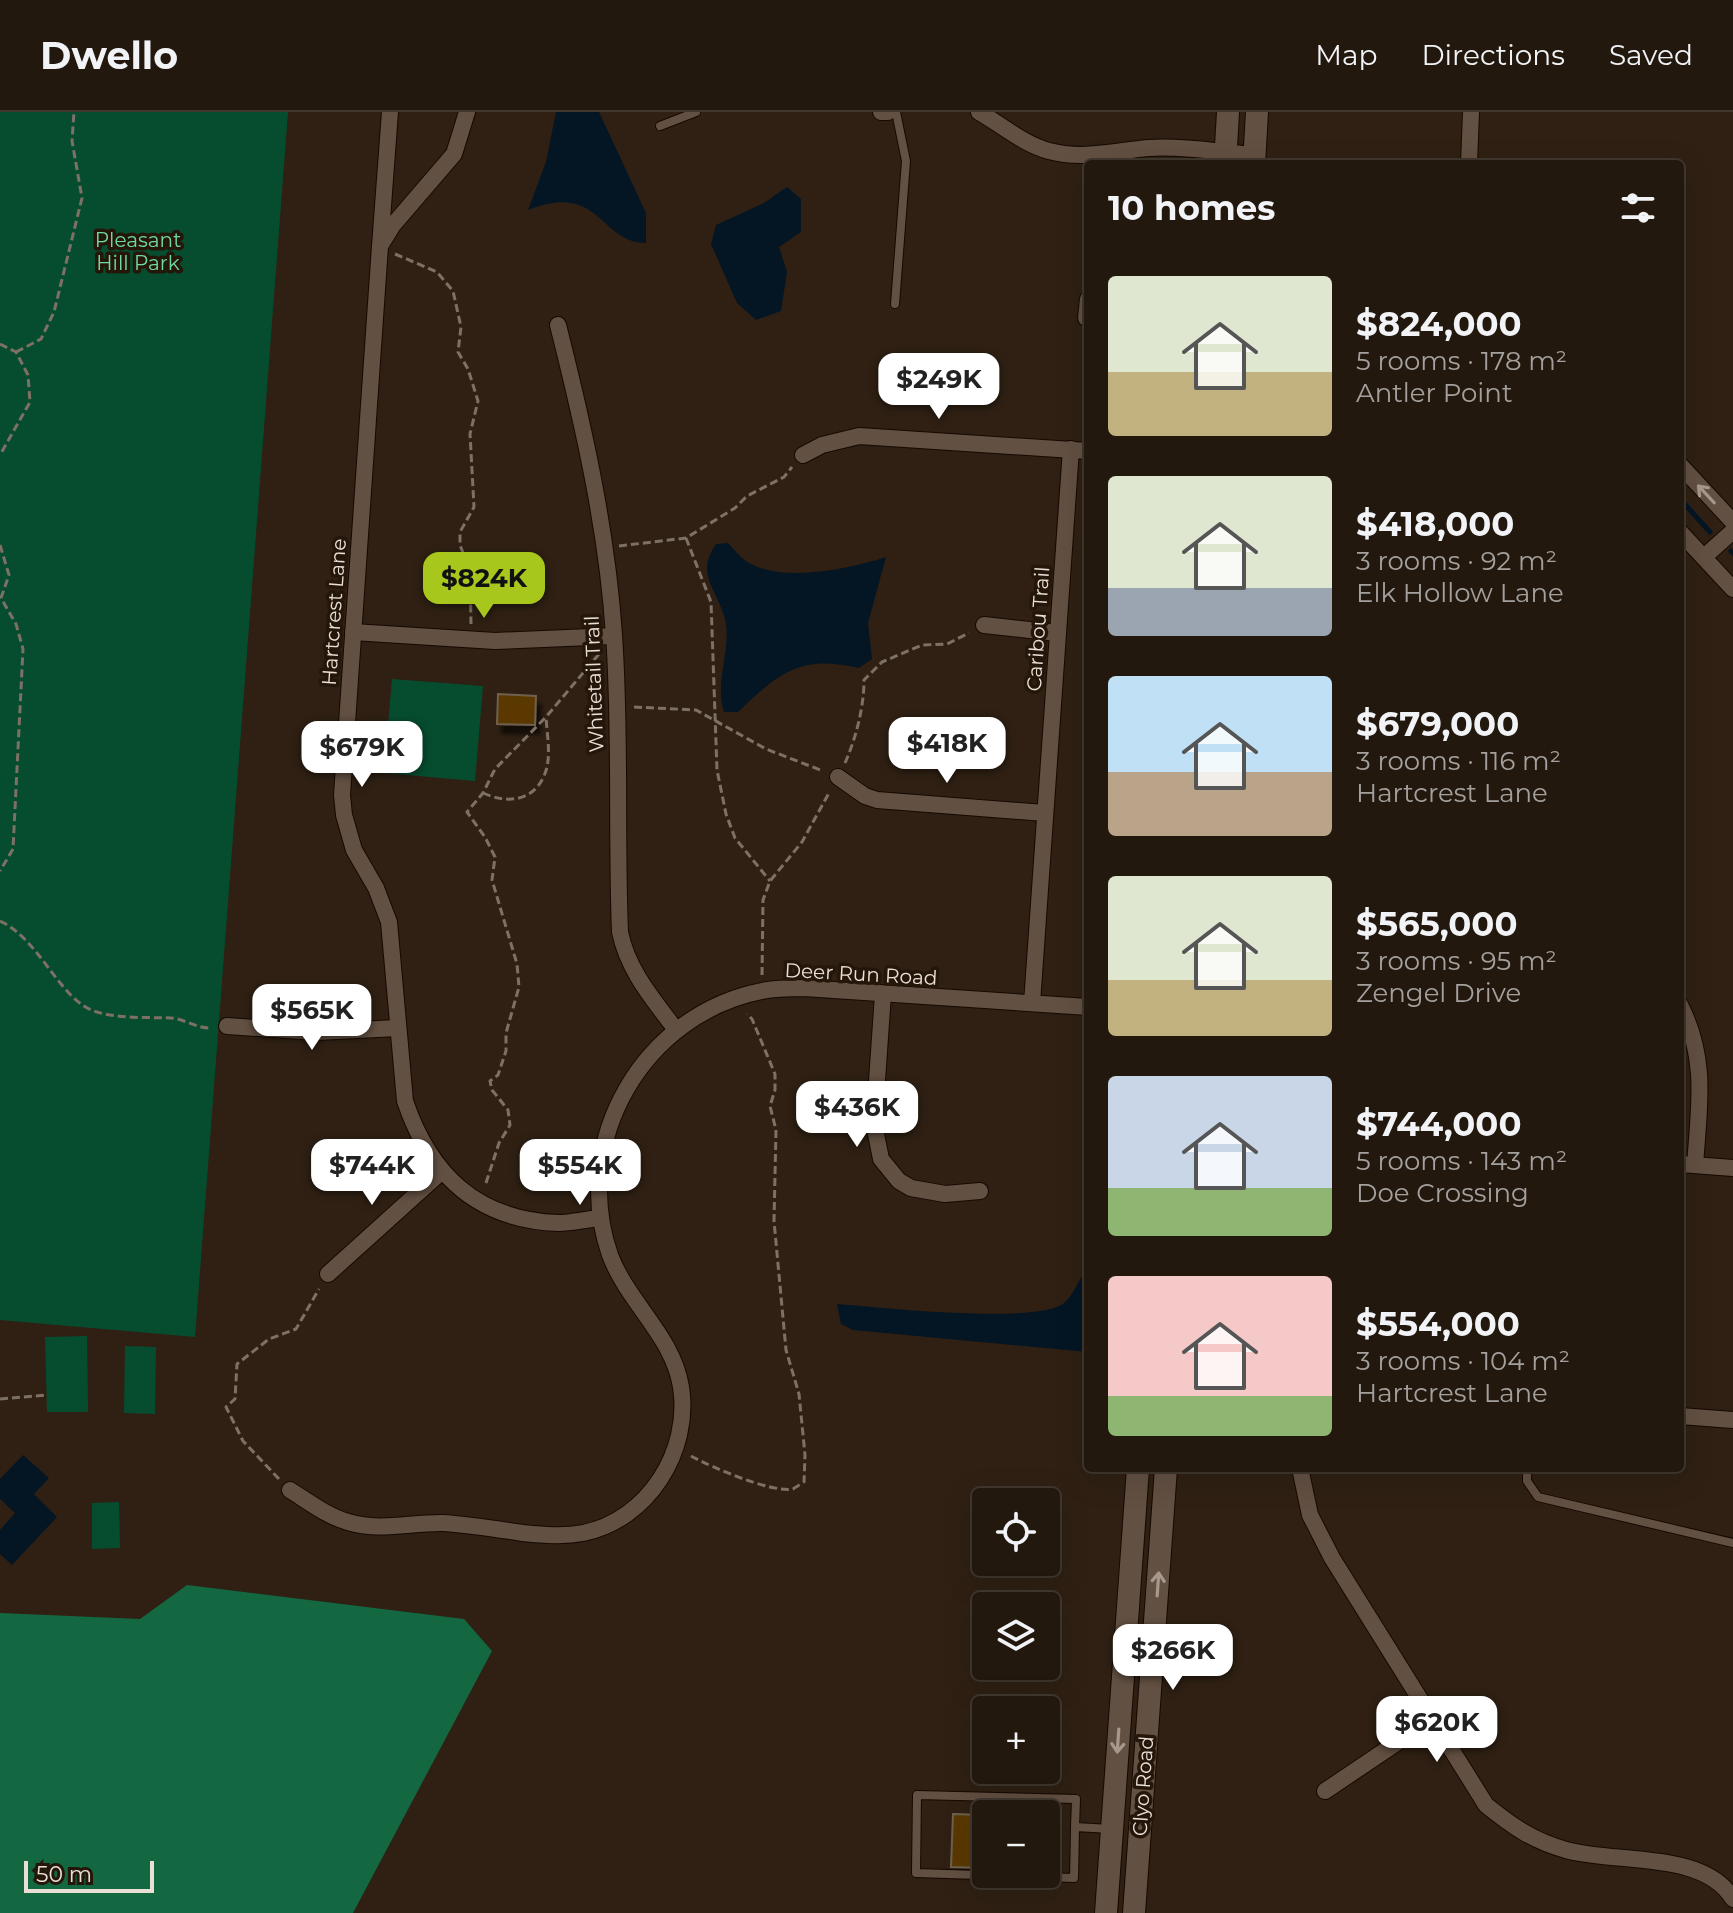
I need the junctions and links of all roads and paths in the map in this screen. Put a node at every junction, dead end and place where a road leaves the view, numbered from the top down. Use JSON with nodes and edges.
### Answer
{"nodes":[{"id":1,"x":74,"y":112,"type":"edge"},
{"id":2,"x":390,"y":112,"type":"edge"},
{"id":3,"x":467,"y":112,"type":"edge"},
{"id":4,"x":696,"y":112,"type":"edge"},
{"id":5,"x":896,"y":112,"type":"edge"},
{"id":6,"x":1228,"y":112,"type":"edge"},
{"id":7,"x":1257,"y":112,"type":"edge"},
{"id":8,"x":1471,"y":112,"type":"edge"},
{"id":9,"x":985,"y":114,"type":"edge"},
{"id":10,"x":660,"y":126,"type":"dead end"},
{"id":11,"x":1225,"y":158,"type":"edge"},
{"id":12,"x":1100,"y":159,"type":"edge"},
{"id":13,"x":1254,"y":160,"type":"edge"},
{"id":14,"x":1469,"y":160,"type":"edge"},
{"id":15,"x":380,"y":246,"type":"junction"},
{"id":16,"x":895,"y":304,"type":"dead end"},
{"id":17,"x":558,"y":325,"type":"dead end"},
{"id":18,"x":0,"y":344,"type":"edge"},
{"id":19,"x":16,"y":352,"type":"junction"},
{"id":20,"x":1079,"y":450,"type":"edge"},
{"id":21,"x":0,"y":455,"type":"edge"},
{"id":22,"x":803,"y":455,"type":"joint"},
{"id":23,"x":1684,"y":469,"type":"edge"},
{"id":24,"x":1733,"y":522,"type":"edge"},
{"id":25,"x":1733,"y":531,"type":"edge"},
{"id":26,"x":1684,"y":536,"type":"edge"},
{"id":27,"x":686,"y":538,"type":"junction"},
{"id":28,"x":604,"y":544,"type":"junction"},
{"id":29,"x":0,"y":545,"type":"edge"},
{"id":30,"x":1704,"y":557,"type":"junction"},
{"id":31,"x":1733,"y":589,"type":"edge"},
{"id":32,"x":984,"y":625,"type":"joint"},
{"id":33,"x":353,"y":632,"type":"junction"},
{"id":34,"x":1057,"y":633,"type":"junction"},
{"id":35,"x":614,"y":636,"type":"junction"},
{"id":36,"x":471,"y":640,"type":"junction"},
{"id":37,"x":617,"y":704,"type":"junction"},
{"id":38,"x":546,"y":717,"type":"junction"},
{"id":39,"x":717,"y":724,"type":"junction"},
{"id":40,"x":838,"y":777,"type":"junction"},
{"id":41,"x":483,"y":793,"type":"junction"},
{"id":42,"x":1045,"y":813,"type":"junction"},
{"id":43,"x":0,"y":871,"type":"edge"},
{"id":44,"x":770,"y":881,"type":"junction"},
{"id":45,"x":0,"y":921,"type":"edge"},
{"id":46,"x":761,"y":991,"type":"junction"},
{"id":47,"x":883,"y":994,"type":"junction"},
{"id":48,"x":734,"y":999,"type":"junction"},
{"id":49,"x":1032,"y":1003,"type":"junction"},
{"id":50,"x":1084,"y":1007,"type":"edge"},
{"id":51,"x":1684,"y":1014,"type":"edge"},
{"id":52,"x":227,"y":1026,"type":"joint"},
{"id":53,"x":398,"y":1028,"type":"junction"},
{"id":54,"x":676,"y":1030,"type":"junction"},
{"id":55,"x":1688,"y":1165,"type":"edge"},
{"id":56,"x":1733,"y":1168,"type":"edge"},
{"id":57,"x":441,"y":1172,"type":"junction"},
{"id":58,"x":486,"y":1183,"type":"dead end"},
{"id":59,"x":980,"y":1191,"type":"dead end"},
{"id":60,"x":601,"y":1218,"type":"junction"},
{"id":61,"x":328,"y":1274,"type":"joint"},
{"id":62,"x":47,"y":1395,"type":"dead end"},
{"id":63,"x":0,"y":1399,"type":"edge"},
{"id":64,"x":1684,"y":1416,"type":"edge"},
{"id":65,"x":1733,"y":1420,"type":"edge"},
{"id":66,"x":676,"y":1449,"type":"junction"},
{"id":67,"x":1138,"y":1472,"type":"edge"},
{"id":68,"x":1166,"y":1472,"type":"edge"},
{"id":69,"x":1301,"y":1472,"type":"edge"},
{"id":70,"x":1527,"y":1472,"type":"edge"},
{"id":71,"x":290,"y":1490,"type":"joint"},
{"id":72,"x":1733,"y":1543,"type":"edge"},
{"id":73,"x":1432,"y":1719,"type":"junction"},
{"id":74,"x":1325,"y":1791,"type":"dead end"},
{"id":75,"x":1075,"y":1827,"type":"junction"},
{"id":76,"x":1112,"y":1829,"type":"junction"},
{"id":77,"x":1733,"y":1899,"type":"edge"},
{"id":78,"x":1106,"y":1913,"type":"edge"},
{"id":79,"x":1134,"y":1913,"type":"edge"}],
"edges":[{"from":1,"to":19,"type":"path"},
{"from":2,"to":15,"type":"street","name":"Hartcrest Lane"},
{"from":3,"to":15,"type":"street"},
{"from":4,"to":10,"type":"lane"},
{"from":5,"to":16,"type":"lane"},
{"from":6,"to":11,"type":"street"},
{"from":7,"to":13,"type":"street"},
{"from":8,"to":14,"type":"street"},
{"from":9,"to":12,"type":"street"},
{"from":11,"to":12,"type":"street"},
{"from":11,"to":13,"type":"street"},
{"from":15,"to":33,"type":"street","name":"Hartcrest Lane"},
{"from":15,"to":36,"type":"path"},
{"from":17,"to":28,"type":"street","name":"Whitetail Trail"},
{"from":18,"to":19,"type":"path"},
{"from":19,"to":21,"type":"path"},
{"from":20,"to":22,"type":"street"},
{"from":20,"to":34,"type":"street","name":"Caribou Trail"},
{"from":22,"to":27,"type":"path"},
{"from":24,"to":23,"type":"street","one_way":true},
{"from":25,"to":30,"type":"street"},
{"from":26,"to":30,"type":"street"},
{"from":27,"to":28,"type":"path"},
{"from":27,"to":39,"type":"path"},
{"from":28,"to":35,"type":"street","name":"Whitetail Trail"},
{"from":29,"to":43,"type":"path"},
{"from":30,"to":31,"type":"street"},
{"from":32,"to":34,"type":"street"},
{"from":32,"to":40,"type":"path"},
{"from":33,"to":36,"type":"street"},
{"from":33,"to":53,"type":"street","name":"Hartcrest Lane"},
{"from":34,"to":42,"type":"street","name":"Caribou Trail"},
{"from":35,"to":36,"type":"street"},
{"from":35,"to":37,"type":"street","name":"Whitetail Trail"},
{"from":35,"to":38,"type":"path"},
{"from":37,"to":39,"type":"path"},
{"from":37,"to":54,"type":"street","name":"Whitetail Trail"},
{"from":38,"to":41,"type":"path"},
{"from":38,"to":41,"type":"path"},
{"from":39,"to":40,"type":"path"},
{"from":39,"to":44,"type":"path"},
{"from":40,"to":42,"type":"street"},
{"from":40,"to":44,"type":"path"},
{"from":41,"to":58,"type":"path"},
{"from":42,"to":49,"type":"street","name":"Caribou Trail"},
{"from":44,"to":46,"type":"path"},
{"from":45,"to":52,"type":"path"},
{"from":46,"to":47,"type":"street","name":"Deer Run Road"},
{"from":46,"to":48,"type":"street","name":"Deer Run Road"},
{"from":47,"to":49,"type":"street","name":"Deer Run Road"},
{"from":47,"to":59,"type":"street"},
{"from":48,"to":54,"type":"street","name":"Deer Run Road"},
{"from":48,"to":66,"type":"path"},
{"from":49,"to":50,"type":"street","name":"Deer Run Road"},
{"from":51,"to":55,"type":"street"},
{"from":52,"to":53,"type":"street"},
{"from":53,"to":57,"type":"street","name":"Hartcrest Lane"},
{"from":54,"to":60,"type":"street","name":"Deer Run Road"},
{"from":55,"to":56,"type":"street"},
{"from":57,"to":60,"type":"street","name":"Hartcrest Lane"},
{"from":57,"to":61,"type":"street"},
{"from":60,"to":66,"type":"street","name":"Deer Run Road"},
{"from":61,"to":71,"type":"path"},
{"from":62,"to":63,"type":"path"},
{"from":64,"to":65,"type":"street"},
{"from":66,"to":71,"type":"street","name":"Deer Run Road"},
{"from":67,"to":76,"type":"street","name":"Clyo Road","one_way":true},
{"from":79,"to":68,"type":"street","name":"Clyo Road","one_way":true},
{"from":69,"to":73,"type":"street"},
{"from":70,"to":72,"type":"lane"},
{"from":73,"to":74,"type":"street"},
{"from":73,"to":77,"type":"street"},
{"from":75,"to":75,"type":"lane"},
{"from":75,"to":76,"type":"lane"},
{"from":76,"to":78,"type":"street","name":"Clyo Road"}]}
